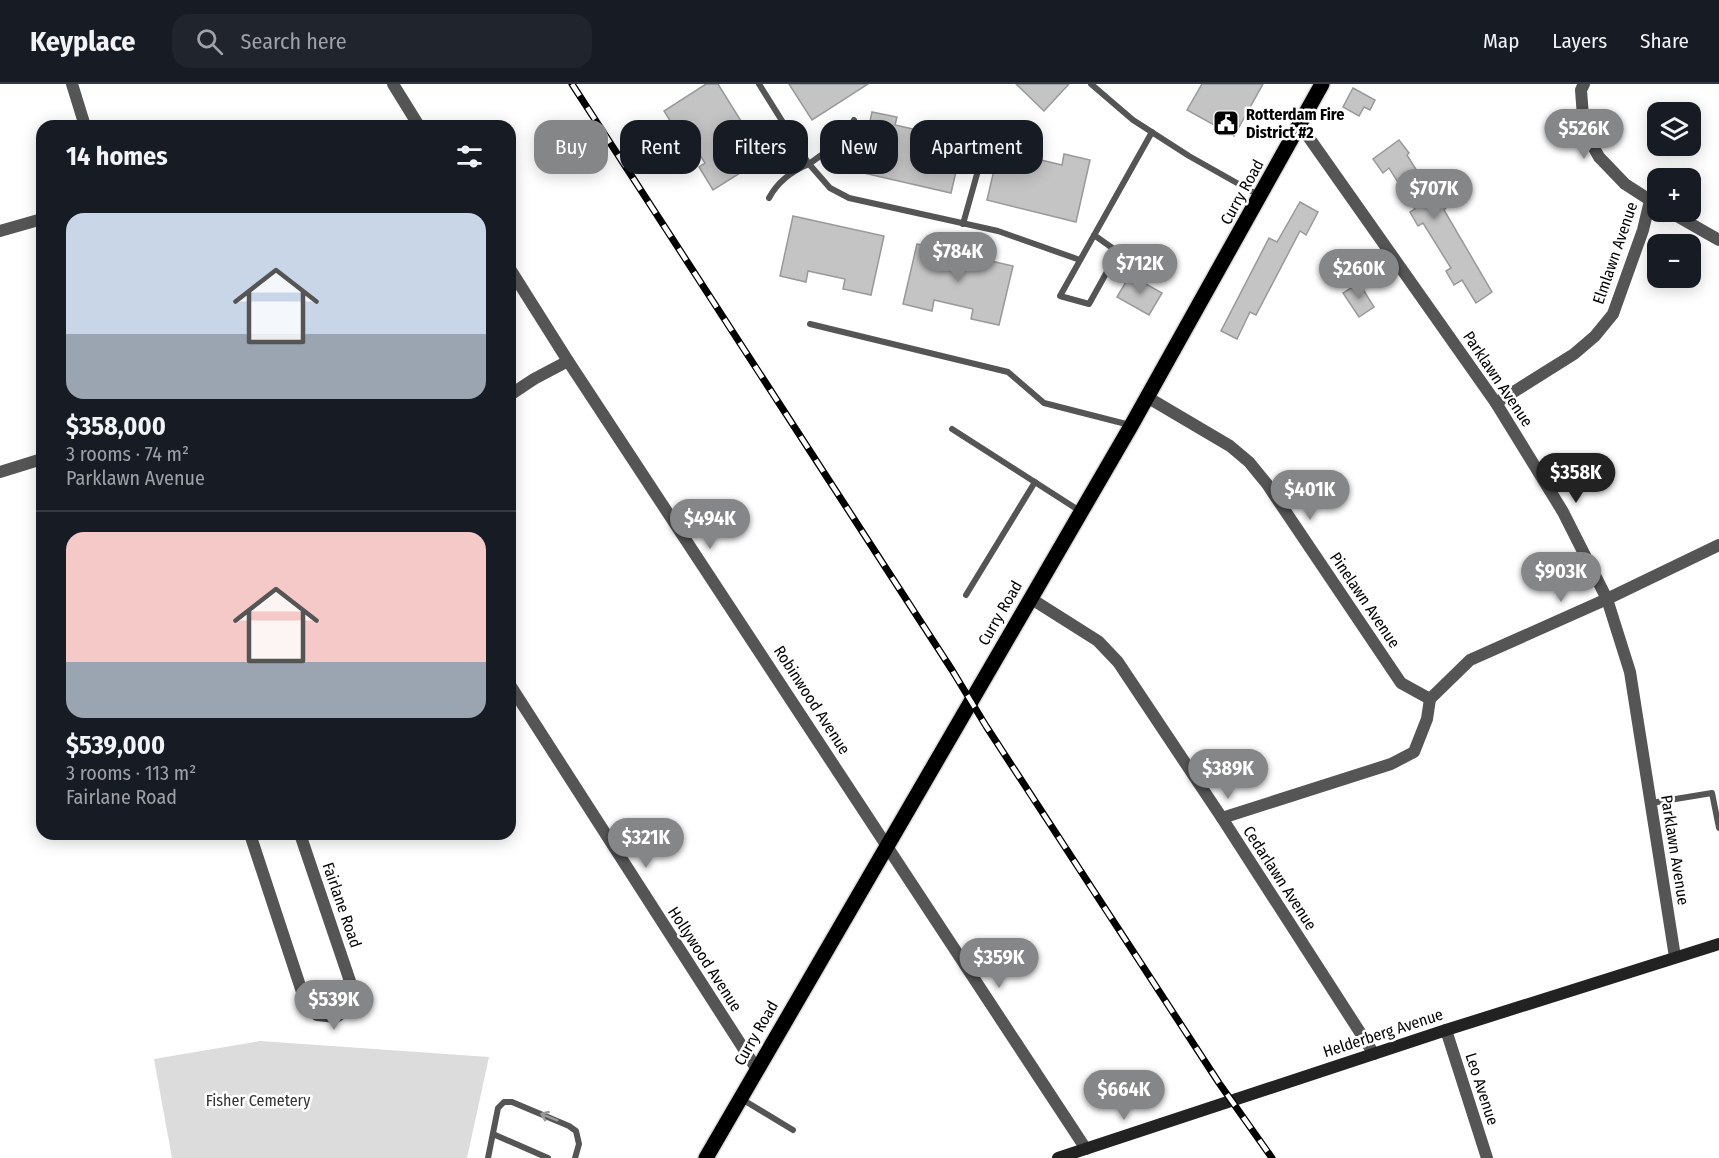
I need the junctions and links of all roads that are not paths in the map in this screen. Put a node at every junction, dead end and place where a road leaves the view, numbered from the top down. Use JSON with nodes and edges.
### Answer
{"nodes":[{"id":1,"x":72,"y":84,"type":"edge"},
{"id":2,"x":393,"y":84,"type":"edge"},
{"id":3,"x":759,"y":84,"type":"edge"},
{"id":4,"x":1091,"y":84,"type":"edge"},
{"id":5,"x":1322,"y":84,"type":"edge"},
{"id":6,"x":1584,"y":84,"type":"edge"},
{"id":7,"x":83,"y":120,"type":"edge"},
{"id":8,"x":415,"y":120,"type":"edge"},
{"id":9,"x":1300,"y":125,"type":"junction"},
{"id":10,"x":1152,"y":132,"type":"junction"},
{"id":11,"x":820,"y":156,"type":"edge"},
{"id":12,"x":809,"y":164,"type":"junction"},
{"id":13,"x":977,"y":174,"type":"edge"},
{"id":14,"x":1260,"y":196,"type":"junction"},
{"id":15,"x":770,"y":198,"type":"dead end"},
{"id":16,"x":1647,"y":198,"type":"edge"},
{"id":17,"x":1647,"y":220,"type":"edge"},
{"id":18,"x":36,"y":221,"type":"edge"},
{"id":19,"x":1688,"y":222,"type":"edge"},
{"id":20,"x":963,"y":224,"type":"junction"},
{"id":21,"x":0,"y":231,"type":"edge"},
{"id":22,"x":1094,"y":235,"type":"junction"},
{"id":23,"x":1719,"y":240,"type":"edge"},
{"id":24,"x":1080,"y":260,"type":"junction"},
{"id":25,"x":516,"y":279,"type":"edge"},
{"id":26,"x":810,"y":324,"type":"dead end"},
{"id":27,"x":568,"y":361,"type":"junction"},
{"id":28,"x":516,"y":390,"type":"edge"},
{"id":29,"x":1147,"y":397,"type":"junction"},
{"id":30,"x":1496,"y":403,"type":"junction"},
{"id":31,"x":1131,"y":426,"type":"junction"},
{"id":32,"x":952,"y":429,"type":"dead end"},
{"id":33,"x":36,"y":461,"type":"edge"},
{"id":34,"x":0,"y":472,"type":"edge"},
{"id":35,"x":1035,"y":482,"type":"junction"},
{"id":36,"x":1080,"y":512,"type":"junction"},
{"id":37,"x":1719,"y":545,"type":"edge"},
{"id":38,"x":966,"y":595,"type":"dead end"},
{"id":39,"x":1030,"y":598,"type":"junction"},
{"id":40,"x":1607,"y":599,"type":"junction"},
{"id":41,"x":516,"y":694,"type":"edge"},
{"id":42,"x":1430,"y":699,"type":"junction"},
{"id":43,"x":1651,"y":803,"type":"junction"},
{"id":44,"x":1222,"y":818,"type":"junction"},
{"id":45,"x":1719,"y":828,"type":"edge"},
{"id":46,"x":252,"y":840,"type":"edge"},
{"id":47,"x":302,"y":840,"type":"edge"},
{"id":48,"x":887,"y":845,"type":"junction"},
{"id":49,"x":1719,"y":944,"type":"edge"},
{"id":50,"x":1675,"y":957,"type":"junction"},
{"id":51,"x":1446,"y":1030,"type":"junction"},
{"id":52,"x":1374,"y":1054,"type":"junction"},
{"id":53,"x":756,"y":1068,"type":"junction"},
{"id":54,"x":740,"y":1098,"type":"junction"},
{"id":55,"x":793,"y":1131,"type":"dead end"},
{"id":56,"x":493,"y":1134,"type":"junction"},
{"id":57,"x":1089,"y":1154,"type":"edge"},
{"id":58,"x":709,"y":1157,"type":"edge"},
{"id":59,"x":488,"y":1158,"type":"edge"},
{"id":60,"x":548,"y":1158,"type":"edge"},
{"id":61,"x":575,"y":1158,"type":"edge"},
{"id":62,"x":1058,"y":1158,"type":"edge"},
{"id":63,"x":1487,"y":1158,"type":"edge"}],
"edges":[{"from":1,"to":7,"type":"street"},
{"from":2,"to":8,"type":"street"},
{"from":3,"to":12,"type":"lane"},
{"from":4,"to":10,"type":"lane"},
{"from":5,"to":9,"type":"main road","name":"Curry Road"},
{"from":6,"to":16,"type":"street"},
{"from":9,"to":14,"type":"main road","name":"Curry Road"},
{"from":9,"to":30,"type":"street","name":"Parklawn Avenue"},
{"from":10,"to":14,"type":"lane"},
{"from":10,"to":22,"type":"lane"},
{"from":11,"to":12,"type":"lane"},
{"from":12,"to":15,"type":"lane"},
{"from":12,"to":20,"type":"lane"},
{"from":13,"to":20,"type":"lane"},
{"from":14,"to":29,"type":"main road","name":"Curry Road"},
{"from":17,"to":30,"type":"street","name":"Elmlawn Avenue"},
{"from":18,"to":21,"type":"street"},
{"from":19,"to":23,"type":"street"},
{"from":20,"to":24,"type":"lane"},
{"from":22,"to":24,"type":"lane"},
{"from":22,"to":24,"type":"lane"},
{"from":25,"to":27,"type":"street","name":"Robinwood Avenue"},
{"from":26,"to":31,"type":"lane"},
{"from":27,"to":28,"type":"street"},
{"from":27,"to":48,"type":"street","name":"Robinwood Avenue"},
{"from":29,"to":31,"type":"main road","name":"Curry Road"},
{"from":29,"to":42,"type":"street","name":"Pinelawn Avenue"},
{"from":30,"to":40,"type":"street","name":"Parklawn Avenue"},
{"from":31,"to":36,"type":"main road","name":"Curry Road"},
{"from":32,"to":35,"type":"lane"},
{"from":33,"to":34,"type":"street"},
{"from":35,"to":36,"type":"lane"},
{"from":35,"to":38,"type":"lane"},
{"from":36,"to":39,"type":"main road","name":"Curry Road"},
{"from":37,"to":40,"type":"street"},
{"from":39,"to":44,"type":"street","name":"Cedarlawn Avenue"},
{"from":39,"to":48,"type":"main road","name":"Curry Road"},
{"from":40,"to":42,"type":"street"},
{"from":40,"to":43,"type":"street","name":"Parklawn Avenue"},
{"from":41,"to":53,"type":"street","name":"Hollywood Avenue"},
{"from":42,"to":44,"type":"street"},
{"from":43,"to":45,"type":"lane"},
{"from":43,"to":50,"type":"street","name":"Parklawn Avenue"},
{"from":44,"to":52,"type":"street","name":"Cedarlawn Avenue"},
{"from":46,"to":47,"type":"street","name":"Fairlane Road"},
{"from":48,"to":53,"type":"main road","name":"Curry Road"},
{"from":48,"to":57,"type":"street","name":"Robinwood Avenue"},
{"from":49,"to":50,"type":"street","name":"Helderberg Avenue"},
{"from":50,"to":51,"type":"street","name":"Helderberg Avenue"},
{"from":51,"to":52,"type":"street","name":"Helderberg Avenue"},
{"from":51,"to":63,"type":"street","name":"Leo Avenue"},
{"from":52,"to":57,"type":"street","name":"Helderberg Avenue"},
{"from":53,"to":54,"type":"main road","name":"Curry Road"},
{"from":54,"to":55,"type":"lane"},
{"from":54,"to":58,"type":"main road","name":"Curry Road"},
{"from":56,"to":59,"type":"lane"},
{"from":56,"to":60,"type":"lane"},
{"from":61,"to":56,"type":"lane","one_way":true},
{"from":57,"to":62,"type":"street","name":"Helderberg Avenue"}]}
